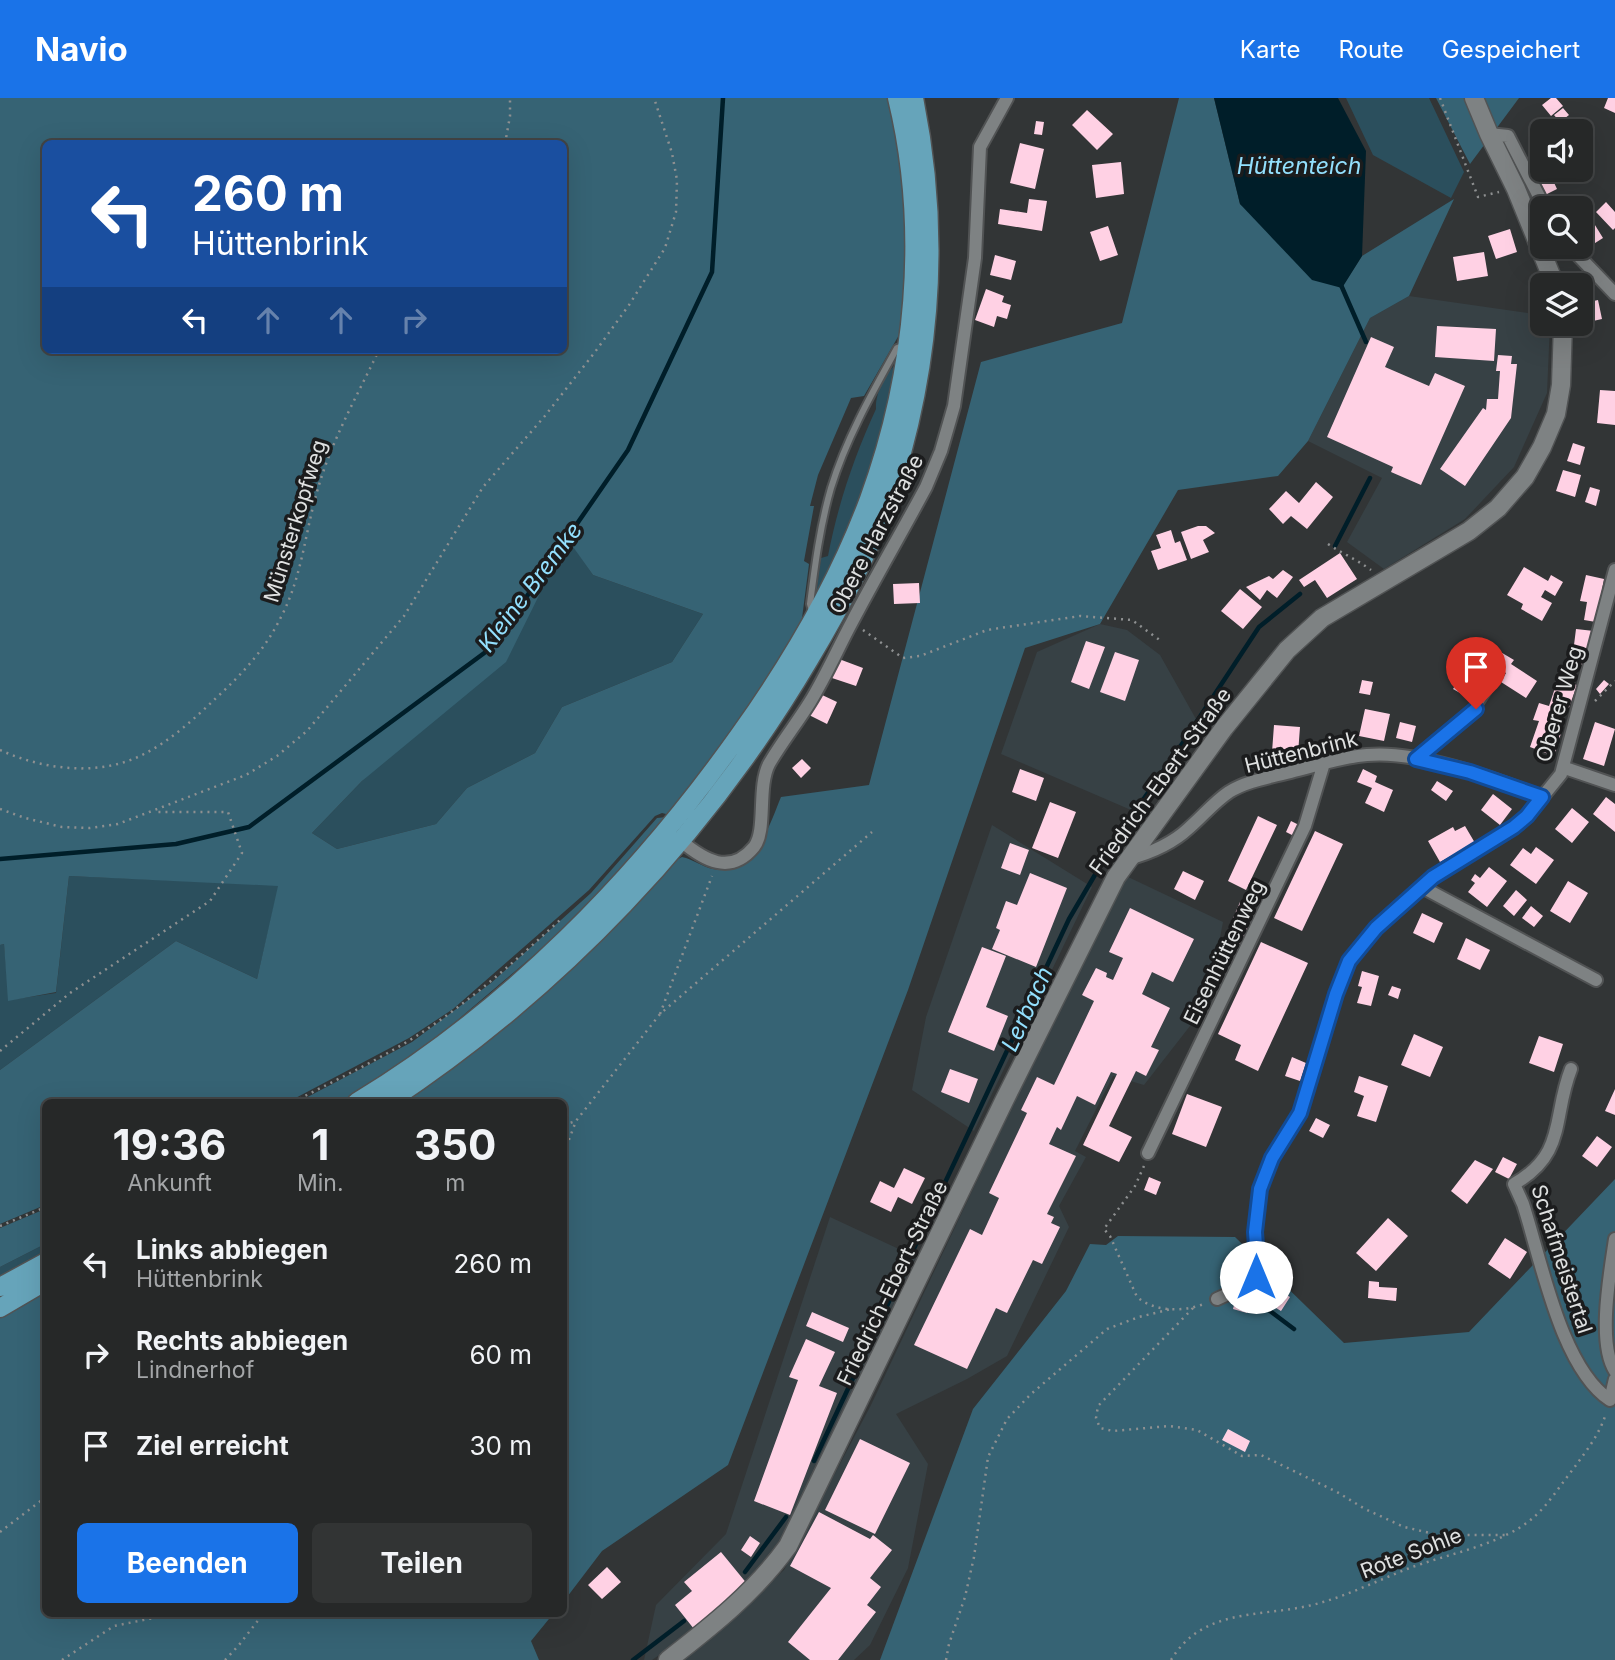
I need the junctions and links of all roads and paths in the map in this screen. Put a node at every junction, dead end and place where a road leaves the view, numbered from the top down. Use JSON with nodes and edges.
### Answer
{"nodes":[{"id":1,"x":510,"y":98,"type":"edge"},
{"id":2,"x":654,"y":98,"type":"edge"},
{"id":3,"x":897,"y":98,"type":"edge"},
{"id":4,"x":914,"y":98,"type":"edge"},
{"id":5,"x":1007,"y":98,"type":"edge"},
{"id":6,"x":1440,"y":98,"type":"edge"},
{"id":7,"x":1474,"y":98,"type":"edge"},
{"id":8,"x":1489,"y":134,"type":"junction"},
{"id":9,"x":506,"y":140,"type":"edge"},
{"id":10,"x":1516,"y":189,"type":"junction"},
{"id":11,"x":1539,"y":196,"type":"edge"},
{"id":12,"x":1582,"y":259,"type":"edge"},
{"id":13,"x":1550,"y":273,"type":"edge"},
{"id":14,"x":1615,"y":293,"type":"edge"},
{"id":15,"x":1563,"y":336,"type":"edge"},
{"id":16,"x":908,"y":344,"type":"junction"},
{"id":17,"x":377,"y":354,"type":"edge"},
{"id":18,"x":1328,"y":544,"type":"dead end"},
{"id":19,"x":1371,"y":570,"type":"dead end"},
{"id":20,"x":1615,"y":570,"type":"edge"},
{"id":21,"x":814,"y":619,"type":"junction"},
{"id":22,"x":851,"y":622,"type":"junction"},
{"id":23,"x":1161,"y":641,"type":"dead end"},
{"id":24,"x":1492,"y":686,"type":"dead end"},
{"id":25,"x":0,"y":750,"type":"edge"},
{"id":26,"x":1416,"y":759,"type":"junction"},
{"id":27,"x":1324,"y":763,"type":"junction"},
{"id":28,"x":1568,"y":769,"type":"dead end"},
{"id":29,"x":1615,"y":785,"type":"edge"},
{"id":30,"x":1542,"y":797,"type":"junction"},
{"id":31,"x":0,"y":809,"type":"edge"},
{"id":32,"x":152,"y":812,"type":"junction"},
{"id":33,"x":873,"y":832,"type":"dead end"},
{"id":34,"x":681,"y":841,"type":"junction"},
{"id":35,"x":1128,"y":859,"type":"junction"},
{"id":36,"x":717,"y":863,"type":"junction"},
{"id":37,"x":1422,"y":887,"type":"junction"},
{"id":38,"x":560,"y":919,"type":"dead end"},
{"id":39,"x":1596,"y":980,"type":"dead end"},
{"id":40,"x":660,"y":1014,"type":"junction"},
{"id":41,"x":0,"y":1051,"type":"edge"},
{"id":42,"x":1571,"y":1069,"type":"dead end"},
{"id":43,"x":298,"y":1099,"type":"edge"},
{"id":44,"x":361,"y":1099,"type":"edge"},
{"id":45,"x":392,"y":1099,"type":"edge"},
{"id":46,"x":576,"y":1121,"type":"junction"},
{"id":47,"x":567,"y":1124,"type":"edge"},
{"id":48,"x":567,"y":1145,"type":"edge"},
{"id":49,"x":1147,"y":1153,"type":"joint"},
{"id":50,"x":42,"y":1209,"type":"edge"},
{"id":51,"x":0,"y":1226,"type":"edge"},
{"id":52,"x":1615,"y":1239,"type":"edge"},
{"id":53,"x":42,"y":1264,"type":"edge"},
{"id":54,"x":42,"y":1283,"type":"edge"},
{"id":55,"x":0,"y":1287,"type":"edge"},
{"id":56,"x":1212,"y":1301,"type":"joint"},
{"id":57,"x":0,"y":1308,"type":"edge"},
{"id":58,"x":1193,"y":1308,"type":"junction"},
{"id":59,"x":1171,"y":1309,"type":"junction"},
{"id":60,"x":1615,"y":1371,"type":"edge"},
{"id":61,"x":1615,"y":1379,"type":"edge"},
{"id":62,"x":1610,"y":1400,"type":"junction"},
{"id":63,"x":42,"y":1500,"type":"edge"},
{"id":64,"x":0,"y":1532,"type":"edge"},
{"id":65,"x":1506,"y":1535,"type":"junction"},
{"id":66,"x":158,"y":1617,"type":"edge"},
{"id":67,"x":261,"y":1617,"type":"edge"},
{"id":68,"x":62,"y":1660,"type":"edge"},
{"id":69,"x":225,"y":1660,"type":"edge"},
{"id":70,"x":668,"y":1660,"type":"edge"},
{"id":71,"x":946,"y":1660,"type":"edge"},
{"id":72,"x":1171,"y":1660,"type":"edge"}],
"edges":[{"from":1,"to":9,"type":"path"},
{"from":2,"to":32,"type":"path"},
{"from":3,"to":16,"type":"main road"},
{"from":4,"to":34,"type":"main road"},
{"from":5,"to":22,"type":"street","name":"Obere Harzstraße"},
{"from":6,"to":10,"type":"path"},
{"from":7,"to":8,"type":"street"},
{"from":8,"to":10,"type":"street"},
{"from":8,"to":11,"type":"street"},
{"from":10,"to":13,"type":"street"},
{"from":12,"to":14,"type":"street"},
{"from":15,"to":35,"type":"street","name":"Friedrich-Ebert-Straße"},
{"from":16,"to":21,"type":"main road"},
{"from":16,"to":21,"type":"lane"},
{"from":17,"to":25,"type":"path","name":"Münsterkopfweg"},
{"from":18,"to":19,"type":"path"},
{"from":20,"to":30,"type":"street","name":"Oberer Weg"},
{"from":21,"to":44,"type":"main road"},
{"from":22,"to":23,"type":"path"},
{"from":22,"to":36,"type":"street","name":"Obere Harzstraße"},
{"from":24,"to":26,"type":"lane"},
{"from":26,"to":27,"type":"street","name":"Hüttenbrink"},
{"from":26,"to":30,"type":"street","name":"Hüttenbrink"},
{"from":27,"to":35,"type":"street","name":"Hüttenbrink"},
{"from":27,"to":49,"type":"street","name":"Eisenhüttenweg"},
{"from":28,"to":29,"type":"street"},
{"from":30,"to":37,"type":"street","name":"Oberer Weg"},
{"from":31,"to":32,"type":"path"},
{"from":32,"to":41,"type":"path"},
{"from":33,"to":40,"type":"path"},
{"from":34,"to":36,"type":"street"},
{"from":34,"to":45,"type":"main road"},
{"from":35,"to":70,"type":"street","name":"Friedrich-Ebert-Straße"},
{"from":36,"to":40,"type":"path"},
{"from":37,"to":39,"type":"street"},
{"from":37,"to":56,"type":"street","name":"Oberer Weg"},
{"from":38,"to":43,"type":"path"},
{"from":40,"to":46,"type":"path"},
{"from":42,"to":62,"type":"street","name":"Schafmeistertal"},
{"from":46,"to":47,"type":"path"},
{"from":46,"to":48,"type":"path"},
{"from":49,"to":59,"type":"path"},
{"from":50,"to":51,"type":"path"},
{"from":52,"to":60,"type":"street","name":"Schafmeistertal"},
{"from":53,"to":55,"type":"main road"},
{"from":54,"to":57,"type":"main road"},
{"from":56,"to":58,"type":"path"},
{"from":58,"to":59,"type":"path"},
{"from":58,"to":65,"type":"path"},
{"from":59,"to":71,"type":"path"},
{"from":61,"to":62,"type":"street"},
{"from":62,"to":65,"type":"path","name":"Rote Sohle"},
{"from":63,"to":64,"type":"path"},
{"from":65,"to":72,"type":"path","name":"Rote Sohle"},
{"from":66,"to":68,"type":"path"},
{"from":67,"to":69,"type":"path"}]}
